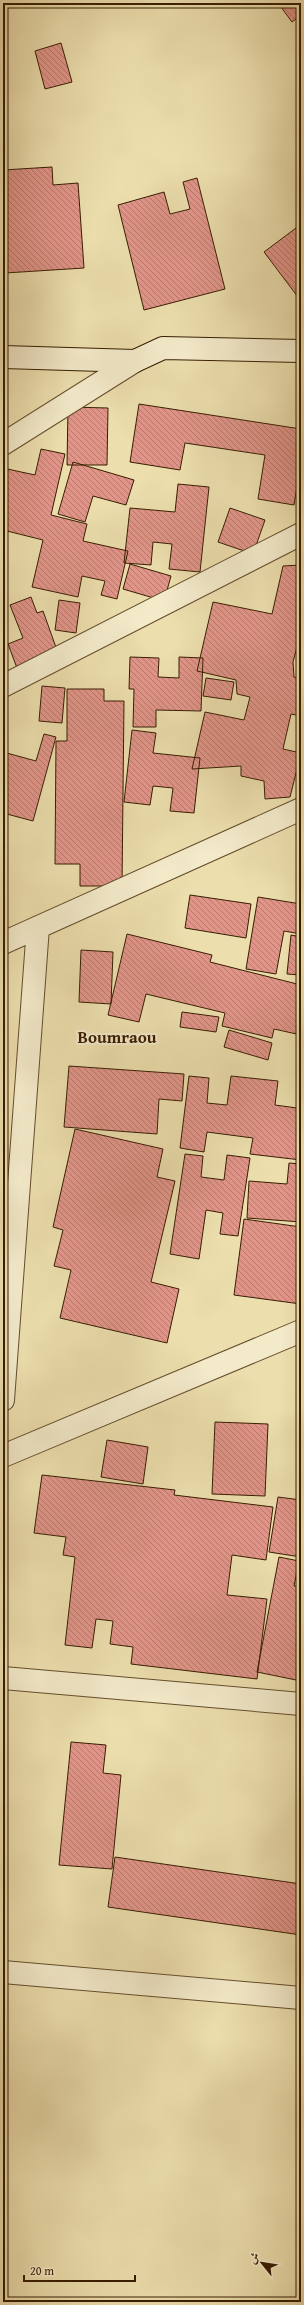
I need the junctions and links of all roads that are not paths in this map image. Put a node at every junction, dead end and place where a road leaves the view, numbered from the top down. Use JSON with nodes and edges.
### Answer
{"nodes":[{"id":1,"x":301,"y":351,"type":"edge"},
{"id":2,"x":3,"y":357,"type":"edge"},
{"id":3,"x":135,"y":361,"type":"junction"},
{"id":4,"x":3,"y":444,"type":"edge"},
{"id":5,"x":301,"y":534,"type":"edge"},
{"id":6,"x":3,"y":686,"type":"edge"},
{"id":7,"x":301,"y":809,"type":"edge"},
{"id":8,"x":38,"y":927,"type":"junction"},
{"id":9,"x":3,"y":942,"type":"edge"},
{"id":10,"x":301,"y":1331,"type":"edge"},
{"id":11,"x":3,"y":1400,"type":"edge"},
{"id":12,"x":3,"y":1456,"type":"edge"},
{"id":13,"x":3,"y":1678,"type":"edge"},
{"id":14,"x":301,"y":1704,"type":"edge"},
{"id":15,"x":3,"y":1972,"type":"edge"},
{"id":16,"x":301,"y":1998,"type":"edge"}],
"edges":[{"from":1,"to":3,"type":"street"},
{"from":2,"to":3,"type":"street"},
{"from":3,"to":4,"type":"street"},
{"from":5,"to":6,"type":"street"},
{"from":7,"to":8,"type":"street"},
{"from":8,"to":9,"type":"street"},
{"from":8,"to":11,"type":"street"},
{"from":10,"to":12,"type":"street"},
{"from":13,"to":14,"type":"street"},
{"from":15,"to":16,"type":"street"}]}
